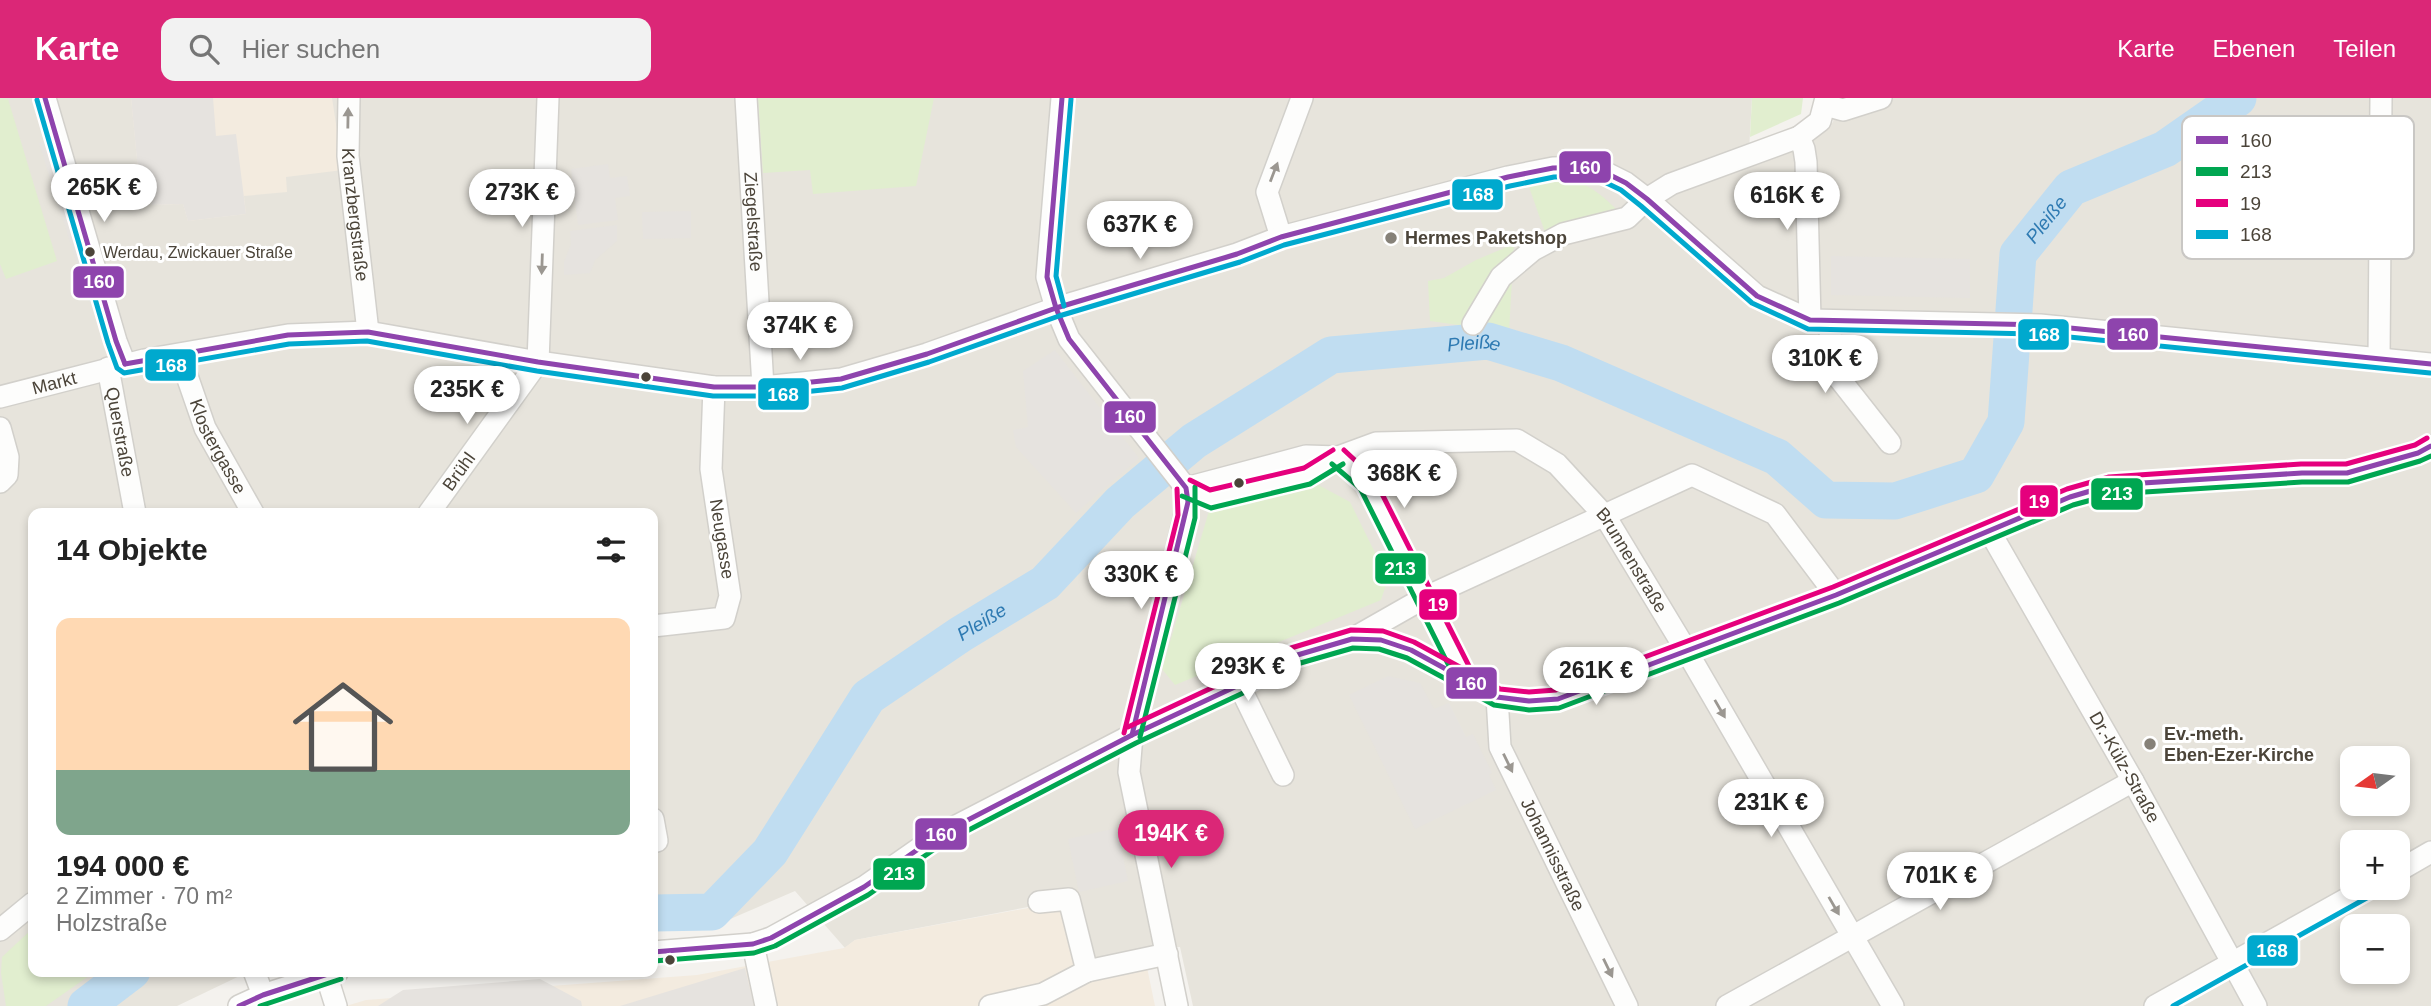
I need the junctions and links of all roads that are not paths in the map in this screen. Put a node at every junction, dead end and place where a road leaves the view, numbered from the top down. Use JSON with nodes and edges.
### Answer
{"nodes":[{"id":1,"x":45,"y":98,"type":"edge"},
{"id":2,"x":349,"y":98,"type":"edge"},
{"id":3,"x":548,"y":98,"type":"edge"},
{"id":4,"x":746,"y":98,"type":"edge"},
{"id":5,"x":1062,"y":98,"type":"edge"},
{"id":6,"x":1302,"y":98,"type":"edge"},
{"id":7,"x":1881,"y":98,"type":"edge"},
{"id":8,"x":2381,"y":98,"type":"edge"},
{"id":9,"x":1825,"y":102,"type":"edge"},
{"id":10,"x":2381,"y":116,"type":"edge"},
{"id":11,"x":1799,"y":136,"type":"junction"},
{"id":12,"x":1647,"y":199,"type":"junction"},
{"id":13,"x":1281,"y":237,"type":"junction"},
{"id":14,"x":2380,"y":259,"type":"edge"},
{"id":15,"x":1056,"y":308,"type":"junction"},
{"id":16,"x":1820,"y":321,"type":"junction"},
{"id":17,"x":1473,"y":324,"type":"dead end"},
{"id":18,"x":368,"y":332,"type":"junction"},
{"id":19,"x":2379,"y":360,"type":"junction"},
{"id":20,"x":538,"y":362,"type":"junction"},
{"id":21,"x":2431,"y":364,"type":"edge"},
{"id":22,"x":117,"y":366,"type":"junction"},
{"id":23,"x":187,"y":376,"type":"dead end"},
{"id":24,"x":714,"y":387,"type":"junction"},
{"id":25,"x":763,"y":387,"type":"junction"},
{"id":26,"x":0,"y":397,"type":"edge"},
{"id":27,"x":0,"y":428,"type":"edge"},
{"id":28,"x":1890,"y":443,"type":"dead end"},
{"id":29,"x":2431,"y":446,"type":"edge"},
{"id":30,"x":1338,"y":457,"type":"junction"},
{"id":31,"x":0,"y":482,"type":"edge"},
{"id":32,"x":1183,"y":484,"type":"junction"},
{"id":33,"x":134,"y":508,"type":"edge"},
{"id":34,"x":250,"y":508,"type":"edge"},
{"id":35,"x":433,"y":508,"type":"edge"},
{"id":36,"x":1605,"y":516,"type":"junction"},
{"id":37,"x":1990,"y":532,"type":"junction"},
{"id":38,"x":1836,"y":595,"type":"junction"},
{"id":39,"x":1424,"y":598,"type":"junction"},
{"id":40,"x":658,"y":625,"type":"edge"},
{"id":41,"x":1352,"y":639,"type":"junction"},
{"id":42,"x":1686,"y":650,"type":"junction"},
{"id":43,"x":1465,"y":678,"type":"junction"},
{"id":44,"x":1239,"y":685,"type":"junction"},
{"id":45,"x":1497,"y":697,"type":"junction"},
{"id":46,"x":1132,"y":735,"type":"junction"},
{"id":47,"x":1283,"y":775,"type":"dead end"},
{"id":48,"x":2133,"y":781,"type":"junction"},
{"id":49,"x":2431,"y":852,"type":"edge"},
{"id":50,"x":2410,"y":864,"type":"edge"},
{"id":51,"x":2345,"y":900,"type":"edge"},
{"id":52,"x":1039,"y":902,"type":"dead end"},
{"id":53,"x":28,"y":907,"type":"edge"},
{"id":54,"x":0,"y":930,"type":"edge"},
{"id":55,"x":1852,"y":937,"type":"junction"},
{"id":56,"x":752,"y":944,"type":"junction"},
{"id":57,"x":658,"y":952,"type":"edge"},
{"id":58,"x":1167,"y":954,"type":"junction"},
{"id":59,"x":2232,"y":963,"type":"junction"},
{"id":60,"x":1087,"y":971,"type":"junction"},
{"id":61,"x":256,"y":977,"type":"edge"},
{"id":62,"x":319,"y":977,"type":"edge"},
{"id":63,"x":332,"y":977,"type":"edge"},
{"id":64,"x":263,"y":995,"type":"junction"},
{"id":65,"x":239,"y":1006,"type":"edge"},
{"id":66,"x":336,"y":1006,"type":"edge"},
{"id":67,"x":766,"y":1006,"type":"edge"},
{"id":68,"x":990,"y":1006,"type":"edge"},
{"id":69,"x":1177,"y":1006,"type":"edge"},
{"id":70,"x":1627,"y":1006,"type":"edge"},
{"id":71,"x":1727,"y":1006,"type":"edge"},
{"id":72,"x":1893,"y":1006,"type":"edge"},
{"id":73,"x":2155,"y":1006,"type":"edge"},
{"id":74,"x":2256,"y":1006,"type":"edge"}],
"edges":[{"from":1,"to":22,"type":"street","name":"Querstraße"},
{"from":18,"to":2,"type":"street","name":"Kranzbergstraße","one_way":true},
{"from":3,"to":20,"type":"street","one_way":true},
{"from":4,"to":25,"type":"street","name":"Ziegelstraße"},
{"from":5,"to":15,"type":"street"},
{"from":13,"to":6,"type":"street","one_way":true},
{"from":7,"to":9,"type":"street"},
{"from":8,"to":10,"type":"street"},
{"from":9,"to":11,"type":"street"},
{"from":11,"to":12,"type":"street"},
{"from":11,"to":16,"type":"street"},
{"from":12,"to":13,"type":"street","name":"Markt"},
{"from":12,"to":16,"type":"street","name":"Markt"},
{"from":12,"to":17,"type":"street"},
{"from":13,"to":15,"type":"street","name":"Markt"},
{"from":14,"to":19,"type":"street"},
{"from":15,"to":25,"type":"street","name":"Markt"},
{"from":15,"to":32,"type":"street"},
{"from":16,"to":19,"type":"street"},
{"from":16,"to":28,"type":"street"},
{"from":18,"to":20,"type":"street","name":"Markt"},
{"from":18,"to":22,"type":"street","name":"Markt"},
{"from":19,"to":21,"type":"street"},
{"from":20,"to":24,"type":"street","name":"Markt"},
{"from":20,"to":35,"type":"street","name":"Brühl"},
{"from":22,"to":26,"type":"street","name":"Markt"},
{"from":22,"to":33,"type":"street","name":"Querstraße"},
{"from":23,"to":34,"type":"street","name":"Klostergasse"},
{"from":24,"to":25,"type":"street","name":"Markt"},
{"from":24,"to":40,"type":"street","name":"Neugasse"},
{"from":27,"to":31,"type":"street"},
{"from":29,"to":37,"type":"street"},
{"from":30,"to":32,"type":"street"},
{"from":30,"to":36,"type":"street","name":"Brunnenstraße"},
{"from":30,"to":39,"type":"street"},
{"from":32,"to":46,"type":"street"},
{"from":36,"to":38,"type":"street"},
{"from":36,"to":39,"type":"street"},
{"from":36,"to":42,"type":"street","name":"Brunnenstraße"},
{"from":37,"to":38,"type":"street"},
{"from":37,"to":48,"type":"street","name":"Dr.-Külz-Straße"},
{"from":38,"to":42,"type":"street"},
{"from":39,"to":41,"type":"street"},
{"from":39,"to":43,"type":"street"},
{"from":41,"to":43,"type":"street"},
{"from":41,"to":44,"type":"street"},
{"from":42,"to":45,"type":"street"},
{"from":42,"to":55,"type":"street","name":"Brunnenstraße","one_way":true},
{"from":43,"to":45,"type":"street"},
{"from":44,"to":46,"type":"street"},
{"from":44,"to":47,"type":"street"},
{"from":45,"to":70,"type":"street","name":"Johannisstraße","one_way":true},
{"from":46,"to":56,"type":"street"},
{"from":46,"to":58,"type":"street"},
{"from":48,"to":55,"type":"street"},
{"from":48,"to":59,"type":"street","name":"Dr.-Külz-Straße"},
{"from":49,"to":50,"type":"street"},
{"from":51,"to":59,"type":"street"},
{"from":52,"to":60,"type":"street"},
{"from":53,"to":54,"type":"street"},
{"from":55,"to":71,"type":"street"},
{"from":55,"to":72,"type":"street","name":"Brunnenstraße"},
{"from":56,"to":57,"type":"street"},
{"from":56,"to":67,"type":"street"},
{"from":58,"to":60,"type":"street"},
{"from":58,"to":69,"type":"street"},
{"from":59,"to":73,"type":"street"},
{"from":59,"to":74,"type":"street","name":"Dr.-Külz-Straße"},
{"from":60,"to":68,"type":"street"},
{"from":61,"to":64,"type":"street"},
{"from":62,"to":64,"type":"street"},
{"from":63,"to":66,"type":"street"},
{"from":64,"to":65,"type":"street"}]}
